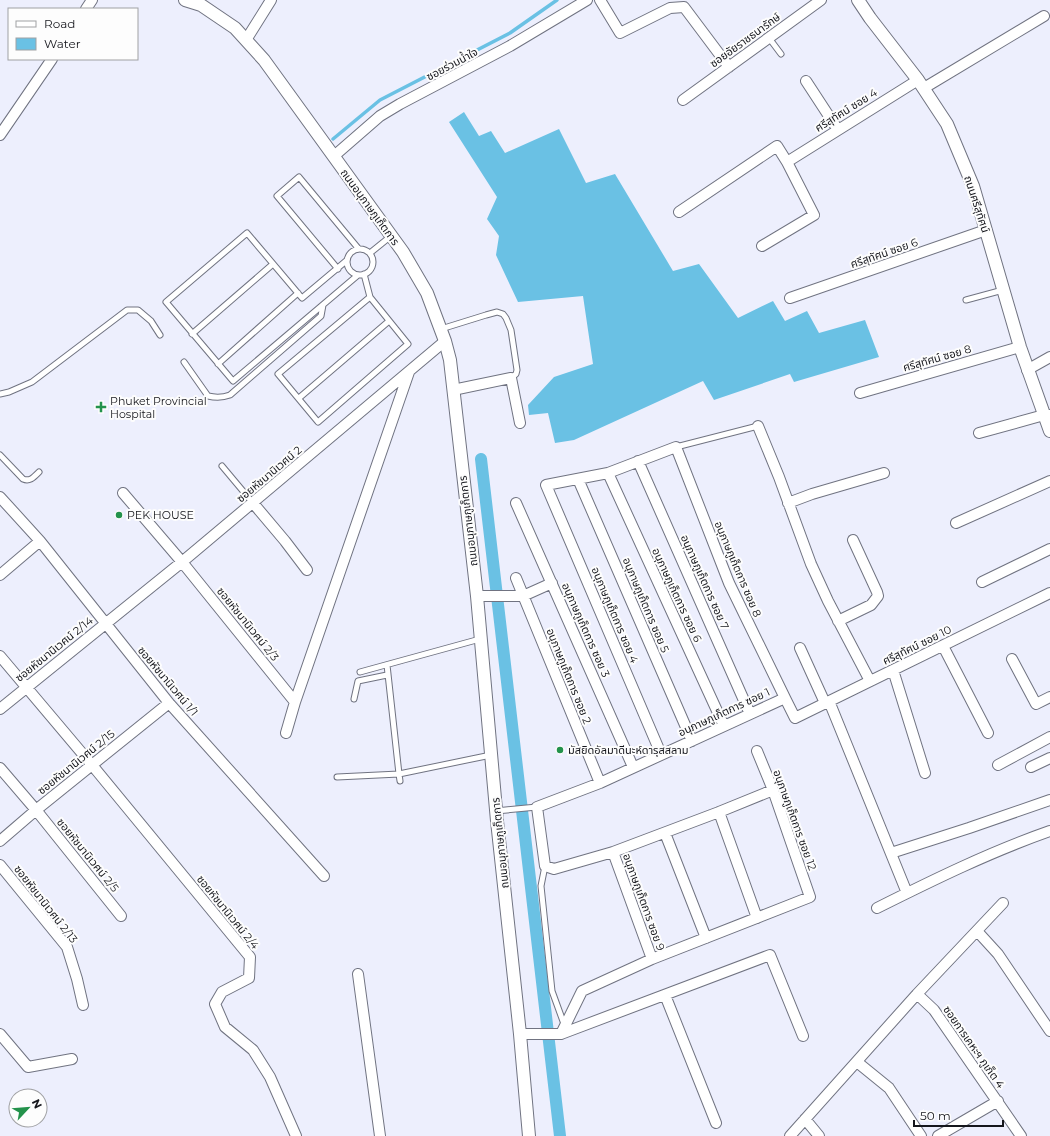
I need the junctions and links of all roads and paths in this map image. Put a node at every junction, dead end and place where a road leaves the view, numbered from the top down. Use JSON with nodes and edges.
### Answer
{"nodes":[{"id":1,"x":185,"y":0,"type":"edge"},
{"id":2,"x":271,"y":0,"type":"edge"},
{"id":3,"x":587,"y":0,"type":"edge"},
{"id":4,"x":600,"y":0,"type":"edge"},
{"id":5,"x":821,"y":0,"type":"edge"},
{"id":6,"x":858,"y":0,"type":"edge"},
{"id":7,"x":1044,"y":16,"type":"dead end"},
{"id":8,"x":769,"y":38,"type":"junction"},
{"id":9,"x":246,"y":40,"type":"junction"},
{"id":10,"x":781,"y":54,"type":"dead end"},
{"id":11,"x":51,"y":60,"type":"edge"},
{"id":12,"x":729,"y":67,"type":"junction"},
{"id":13,"x":806,"y":81,"type":"dead end"},
{"id":14,"x":921,"y":84,"type":"junction"},
{"id":15,"x":683,"y":100,"type":"dead end"},
{"id":16,"x":838,"y":130,"type":"junction"},
{"id":17,"x":0,"y":135,"type":"edge"},
{"id":18,"x":334,"y":156,"type":"junction"},
{"id":19,"x":787,"y":162,"type":"junction"},
{"id":20,"x":679,"y":212,"type":"dead end"},
{"id":21,"x":986,"y":230,"type":"junction"},
{"id":22,"x":392,"y":236,"type":"junction"},
{"id":23,"x":762,"y":246,"type":"dead end"},
{"id":24,"x":358,"y":248,"type":"junction"},
{"id":25,"x":370,"y":253,"type":"junction"},
{"id":26,"x":346,"y":261,"type":"junction"},
{"id":27,"x":273,"y":264,"type":"junction"},
{"id":28,"x":338,"y":269,"type":"junction"},
{"id":29,"x":364,"y":274,"type":"junction"},
{"id":30,"x":358,"y":275,"type":"junction"},
{"id":31,"x":1004,"y":290,"type":"junction"},
{"id":32,"x":298,"y":292,"type":"junction"},
{"id":33,"x":370,"y":297,"type":"junction"},
{"id":34,"x":790,"y":298,"type":"dead end"},
{"id":35,"x":966,"y":300,"type":"dead end"},
{"id":36,"x":324,"y":304,"type":"junction"},
{"id":37,"x":389,"y":321,"type":"junction"},
{"id":38,"x":441,"y":329,"type":"junction"},
{"id":39,"x":160,"y":334,"type":"dead end"},
{"id":40,"x":192,"y":334,"type":"junction"},
{"id":41,"x":445,"y":341,"type":"junction"},
{"id":42,"x":1020,"y":347,"type":"junction"},
{"id":43,"x":1050,"y":357,"type":"edge"},
{"id":44,"x":184,"y":362,"type":"dead end"},
{"id":45,"x":218,"y":364,"type":"junction"},
{"id":46,"x":1027,"y":370,"type":"junction"},
{"id":47,"x":409,"y":372,"type":"junction"},
{"id":48,"x":511,"y":378,"type":"junction"},
{"id":49,"x":453,"y":390,"type":"junction"},
{"id":50,"x":860,"y":393,"type":"dead end"},
{"id":51,"x":0,"y":394,"type":"edge"},
{"id":52,"x":299,"y":398,"type":"junction"},
{"id":53,"x":1047,"y":415,"type":"edge"},
{"id":54,"x":520,"y":423,"type":"dead end"},
{"id":55,"x":758,"y":426,"type":"joint"},
{"id":56,"x":1050,"y":431,"type":"edge"},
{"id":57,"x":979,"y":433,"type":"dead end"},
{"id":58,"x":676,"y":447,"type":"junction"},
{"id":59,"x":0,"y":455,"type":"edge"},
{"id":60,"x":638,"y":461,"type":"junction"},
{"id":61,"x":222,"y":466,"type":"dead end"},
{"id":62,"x":39,"y":472,"type":"dead end"},
{"id":63,"x":608,"y":473,"type":"junction"},
{"id":64,"x":884,"y":473,"type":"dead end"},
{"id":65,"x":578,"y":478,"type":"junction"},
{"id":66,"x":1050,"y":481,"type":"edge"},
{"id":67,"x":123,"y":493,"type":"dead end"},
{"id":68,"x":0,"y":497,"type":"edge"},
{"id":69,"x":253,"y":503,"type":"junction"},
{"id":70,"x":516,"y":503,"type":"dead end"},
{"id":71,"x":788,"y":503,"type":"junction"},
{"id":72,"x":956,"y":522,"type":"dead end"},
{"id":73,"x":853,"y":540,"type":"dead end"},
{"id":74,"x":40,"y":541,"type":"junction"},
{"id":75,"x":1050,"y":549,"type":"edge"},
{"id":76,"x":182,"y":562,"type":"junction"},
{"id":77,"x":307,"y":570,"type":"dead end"},
{"id":78,"x":0,"y":574,"type":"edge"},
{"id":79,"x":516,"y":578,"type":"dead end"},
{"id":80,"x":982,"y":582,"type":"dead end"},
{"id":81,"x":552,"y":583,"type":"junction"},
{"id":82,"x":1050,"y":594,"type":"edge"},
{"id":83,"x":477,"y":596,"type":"junction"},
{"id":84,"x":523,"y":596,"type":"junction"},
{"id":85,"x":838,"y":621,"type":"junction"},
{"id":86,"x":106,"y":624,"type":"junction"},
{"id":87,"x":481,"y":638,"type":"junction"},
{"id":88,"x":943,"y":646,"type":"junction"},
{"id":89,"x":800,"y":648,"type":"dead end"},
{"id":90,"x":0,"y":656,"type":"edge"},
{"id":91,"x":1012,"y":659,"type":"dead end"},
{"id":92,"x":387,"y":665,"type":"junction"},
{"id":93,"x":893,"y":670,"type":"junction"},
{"id":94,"x":360,"y":672,"type":"dead end"},
{"id":95,"x":388,"y":675,"type":"junction"},
{"id":96,"x":870,"y":681,"type":"junction"},
{"id":97,"x":26,"y":688,"type":"junction"},
{"id":98,"x":1050,"y":697,"type":"edge"},
{"id":99,"x":785,"y":698,"type":"junction"},
{"id":100,"x":354,"y":699,"type":"dead end"},
{"id":101,"x":295,"y":702,"type":"junction"},
{"id":102,"x":827,"y":702,"type":"junction"},
{"id":103,"x":169,"y":703,"type":"junction"},
{"id":104,"x":0,"y":709,"type":"edge"},
{"id":105,"x":750,"y":714,"type":"junction"},
{"id":106,"x":795,"y":718,"type":"joint"},
{"id":107,"x":724,"y":726,"type":"junction"},
{"id":108,"x":286,"y":733,"type":"dead end"},
{"id":109,"x":988,"y":733,"type":"dead end"},
{"id":110,"x":1050,"y":737,"type":"edge"},
{"id":111,"x":692,"y":741,"type":"junction"},
{"id":112,"x":757,"y":751,"type":"dead end"},
{"id":113,"x":661,"y":754,"type":"junction"},
{"id":114,"x":491,"y":755,"type":"junction"},
{"id":115,"x":1050,"y":758,"type":"edge"},
{"id":116,"x":998,"y":764,"type":"dead end"},
{"id":117,"x":92,"y":765,"type":"junction"},
{"id":118,"x":633,"y":767,"type":"junction"},
{"id":119,"x":1031,"y":767,"type":"dead end"},
{"id":120,"x":0,"y":768,"type":"edge"},
{"id":121,"x":925,"y":773,"type":"dead end"},
{"id":122,"x":398,"y":774,"type":"junction"},
{"id":123,"x":337,"y":777,"type":"dead end"},
{"id":124,"x":400,"y":781,"type":"dead end"},
{"id":125,"x":600,"y":783,"type":"junction"},
{"id":126,"x":773,"y":790,"type":"junction"},
{"id":127,"x":1050,"y":800,"type":"edge"},
{"id":128,"x":537,"y":807,"type":"junction"},
{"id":129,"x":36,"y":810,"type":"junction"},
{"id":130,"x":496,"y":812,"type":"junction"},
{"id":131,"x":719,"y":812,"type":"junction"},
{"id":132,"x":1050,"y":831,"type":"edge"},
{"id":133,"x":666,"y":833,"type":"junction"},
{"id":134,"x":0,"y":841,"type":"edge"},
{"id":135,"x":613,"y":852,"type":"junction"},
{"id":136,"x":891,"y":853,"type":"junction"},
{"id":137,"x":0,"y":865,"type":"edge"},
{"id":138,"x":545,"y":866,"type":"junction"},
{"id":139,"x":324,"y":876,"type":"dead end"},
{"id":140,"x":907,"y":893,"type":"junction"},
{"id":141,"x":1003,"y":903,"type":"dead end"},
{"id":142,"x":877,"y":908,"type":"dead end"},
{"id":143,"x":121,"y":916,"type":"dead end"},
{"id":144,"x":756,"y":918,"type":"junction"},
{"id":145,"x":976,"y":931,"type":"junction"},
{"id":146,"x":706,"y":938,"type":"junction"},
{"id":147,"x":652,"y":959,"type":"junction"},
{"id":148,"x":358,"y":974,"type":"dead end"},
{"id":149,"x":917,"y":994,"type":"junction"},
{"id":150,"x":665,"y":995,"type":"junction"},
{"id":151,"x":83,"y":1005,"type":"dead end"},
{"id":152,"x":563,"y":1030,"type":"junction"},
{"id":153,"x":1050,"y":1031,"type":"edge"},
{"id":154,"x":0,"y":1034,"type":"edge"},
{"id":155,"x":520,"y":1034,"type":"junction"},
{"id":156,"x":803,"y":1036,"type":"dead end"},
{"id":157,"x":72,"y":1059,"type":"dead end"},
{"id":158,"x":857,"y":1062,"type":"junction"},
{"id":159,"x":998,"y":1101,"type":"junction"},
{"id":160,"x":805,"y":1119,"type":"junction"},
{"id":161,"x":716,"y":1123,"type":"dead end"},
{"id":162,"x":296,"y":1136,"type":"edge"},
{"id":163,"x":380,"y":1136,"type":"edge"},
{"id":164,"x":529,"y":1136,"type":"edge"},
{"id":165,"x":790,"y":1136,"type":"edge"},
{"id":166,"x":819,"y":1136,"type":"edge"},
{"id":167,"x":921,"y":1136,"type":"edge"},
{"id":168,"x":938,"y":1136,"type":"edge"},
{"id":169,"x":1021,"y":1136,"type":"edge"}],
"edges":[{"from":1,"to":9,"type":"street","name":"ถนนอนุภาษภูเก็ตการ"},
{"from":2,"to":9,"type":"street"},
{"from":3,"to":18,"type":"street","name":"ซอยร่วมน้ำใจ"},
{"from":4,"to":12,"type":"street"},
{"from":5,"to":8,"type":"street","name":"ซอยอัยราชธนารักษ์"},
{"from":6,"to":14,"type":"street","name":"ถนนศรีสุทัศน์"},
{"from":7,"to":14,"type":"street","name":"ศรีสุทัศน์ ซอย 4"},
{"from":8,"to":10,"type":"lane"},
{"from":8,"to":12,"type":"street","name":"ซอยอัยราชธนารักษ์"},
{"from":9,"to":18,"type":"street","name":"ถนนอนุภาษภูเก็ตการ"},
{"from":11,"to":17,"type":"street"},
{"from":12,"to":15,"type":"street","name":"ซอยอัยราชธนารักษ์"},
{"from":13,"to":16,"type":"street"},
{"from":14,"to":16,"type":"street","name":"ศรีสุทัศน์ ซอย 4"},
{"from":14,"to":21,"type":"street","name":"ถนนศรีสุทัศน์"},
{"from":16,"to":19,"type":"street","name":"ศรีสุทัศน์ ซอย 4"},
{"from":18,"to":22,"type":"street","name":"ถนนอนุภาษภูเก็ตการ"},
{"from":19,"to":20,"type":"street"},
{"from":19,"to":23,"type":"street"},
{"from":21,"to":31,"type":"street","name":"ถนนศรีสุทัศน์"},
{"from":21,"to":34,"type":"street","name":"ศรีสุทัศน์ ซอย 6"},
{"from":22,"to":25,"type":"lane"},
{"from":22,"to":38,"type":"street","name":"ถนนอนุภาษภูเก็ตการ"},
{"from":24,"to":25,"type":"lane"},
{"from":24,"to":26,"type":"lane"},
{"from":24,"to":28,"type":"lane"},
{"from":25,"to":29,"type":"lane"},
{"from":26,"to":28,"type":"lane"},
{"from":26,"to":30,"type":"lane"},
{"from":27,"to":32,"type":"lane"},
{"from":27,"to":40,"type":"lane"},
{"from":27,"to":40,"type":"lane"},
{"from":28,"to":32,"type":"lane"},
{"from":29,"to":30,"type":"lane"},
{"from":29,"to":33,"type":"lane"},
{"from":30,"to":36,"type":"lane"},
{"from":31,"to":35,"type":"lane"},
{"from":31,"to":42,"type":"street","name":"ถนนศรีสุทัศน์"},
{"from":32,"to":45,"type":"lane"},
{"from":33,"to":37,"type":"lane"},
{"from":33,"to":52,"type":"lane"},
{"from":36,"to":44,"type":"lane"},
{"from":36,"to":45,"type":"lane"},
{"from":37,"to":52,"type":"lane"},
{"from":37,"to":52,"type":"lane"},
{"from":38,"to":41,"type":"street","name":"ถนนอนุภาษภูเก็ตการ"},
{"from":38,"to":48,"type":"lane"},
{"from":39,"to":51,"type":"lane"},
{"from":40,"to":45,"type":"lane"},
{"from":41,"to":47,"type":"street","name":"ซอยหัชนานิเวศน์ 2"},
{"from":41,"to":49,"type":"street","name":"ถนนอนุภาษภูเก็ตการ"},
{"from":42,"to":46,"type":"street","name":"ถนนศรีสุทัศน์"},
{"from":42,"to":50,"type":"street","name":"ศรีสุทัศน์ ซอย 8"},
{"from":43,"to":46,"type":"street"},
{"from":46,"to":53,"type":"street","name":"ถนนศรีสุทัศน์"},
{"from":47,"to":69,"type":"street","name":"ซอยหัชนานิเวศน์ 2"},
{"from":47,"to":101,"type":"street"},
{"from":48,"to":49,"type":"street"},
{"from":48,"to":54,"type":"street"},
{"from":49,"to":83,"type":"street","name":"ถนนอนุภาษภูเก็ตการ"},
{"from":53,"to":56,"type":"street","name":"ถนนศรีสุทัศน์"},
{"from":53,"to":57,"type":"street"},
{"from":55,"to":58,"type":"lane"},
{"from":55,"to":71,"type":"street"},
{"from":58,"to":60,"type":"street"},
{"from":58,"to":99,"type":"street","name":"อนุภาษภูเก็ตการ ซอย 8"},
{"from":59,"to":62,"type":"lane"},
{"from":60,"to":63,"type":"street"},
{"from":60,"to":105,"type":"street","name":"อนุภาษภูเก็ตการ ซอย 7"},
{"from":61,"to":69,"type":"lane"},
{"from":63,"to":65,"type":"street"},
{"from":63,"to":107,"type":"street","name":"อนุภาษภูเก็ตการ ซอย 6"},
{"from":64,"to":71,"type":"street"},
{"from":65,"to":111,"type":"street","name":"อนุภาษภูเก็ตการ ซอย 5"},
{"from":65,"to":113,"type":"street","name":"อนุภาษภูเก็ตการ ซอย 4"},
{"from":66,"to":72,"type":"street"},
{"from":67,"to":76,"type":"street","name":"ซอยหัชนานิเวศน์ 2/3"},
{"from":68,"to":74,"type":"street","name":"ซอยหัชนานิเวศน์ 1/1"},
{"from":69,"to":76,"type":"street","name":"ซอยหัชนานิเวศน์ 2"},
{"from":69,"to":77,"type":"street"},
{"from":70,"to":81,"type":"street","name":"อนุภาษภูเก็ตการ ซอย 3"},
{"from":71,"to":85,"type":"street"},
{"from":73,"to":85,"type":"street"},
{"from":74,"to":78,"type":"street"},
{"from":74,"to":86,"type":"street","name":"ซอยหัชนานิเวศน์ 1/1"},
{"from":75,"to":80,"type":"street"},
{"from":76,"to":86,"type":"street","name":"ซอยหัชนานิเวศน์ 2"},
{"from":76,"to":101,"type":"street","name":"ซอยหัชนานิเวศน์ 2/3"},
{"from":79,"to":84,"type":"street","name":"อนุภาษภูเก็ตการ ซอย 2"},
{"from":81,"to":84,"type":"street"},
{"from":81,"to":118,"type":"street","name":"อนุภาษภูเก็ตการ ซอย 3"},
{"from":82,"to":88,"type":"street","name":"ศรีสุทัศน์ ซอย 10"},
{"from":83,"to":84,"type":"street"},
{"from":83,"to":87,"type":"street","name":"ถนนอนุภาษภูเก็ตการ"},
{"from":84,"to":125,"type":"street","name":"อนุภาษภูเก็ตการ ซอย 2"},
{"from":85,"to":96,"type":"street"},
{"from":86,"to":97,"type":"street","name":"ซอยหัชนานิเวศน์ 2/14"},
{"from":86,"to":103,"type":"street","name":"ซอยหัชนานิเวศน์ 1/1"},
{"from":87,"to":92,"type":"lane"},
{"from":87,"to":114,"type":"street","name":"ถนนอนุภาษภูเก็ตการ"},
{"from":88,"to":93,"type":"street","name":"ศรีสุทัศน์ ซอย 10"},
{"from":88,"to":109,"type":"street"},
{"from":89,"to":102,"type":"street"},
{"from":90,"to":97,"type":"street"},
{"from":91,"to":98,"type":"street"},
{"from":92,"to":94,"type":"lane"},
{"from":92,"to":95,"type":"lane"},
{"from":93,"to":96,"type":"street","name":"ศรีสุทัศน์ ซอย 10"},
{"from":93,"to":121,"type":"street"},
{"from":95,"to":100,"type":"lane"},
{"from":95,"to":122,"type":"lane"},
{"from":96,"to":102,"type":"street","name":"ศรีสุทัศน์ ซอย 10"},
{"from":97,"to":104,"type":"street","name":"ซอยหัชนานิเวศน์ 2/14"},
{"from":97,"to":117,"type":"street"},
{"from":99,"to":105,"type":"street","name":"อนุภาษภูเก็ตการ ซอย 1"},
{"from":99,"to":106,"type":"street","name":"อนุภาษภูเก็ตการ ซอย 1"},
{"from":101,"to":108,"type":"street"},
{"from":102,"to":106,"type":"street","name":"ศรีสุทัศน์ ซอย 10"},
{"from":102,"to":136,"type":"street"},
{"from":103,"to":117,"type":"street","name":"ซอยหัชนานิเวศน์ 2/15"},
{"from":103,"to":139,"type":"street","name":"ซอยหัชนานิเวศน์ 1/1"},
{"from":105,"to":107,"type":"street","name":"อนุภาษภูเก็ตการ ซอย 1"},
{"from":107,"to":111,"type":"street","name":"อนุภาษภูเก็ตการ ซอย 1"},
{"from":110,"to":116,"type":"street"},
{"from":111,"to":113,"type":"street","name":"อนุภาษภูเก็ตการ ซอย 1"},
{"from":112,"to":126,"type":"street","name":"อนุภาษภูเก็ตการ ซอย 12"},
{"from":113,"to":118,"type":"street","name":"อนุภาษภูเก็ตการ ซอย 1"},
{"from":114,"to":122,"type":"lane"},
{"from":114,"to":130,"type":"street","name":"ถนนอนุภาษภูเก็ตการ"},
{"from":115,"to":119,"type":"street"},
{"from":117,"to":129,"type":"street","name":"ซอยหัชนานิเวศน์ 2/15"},
{"from":117,"to":162,"type":"street","name":"ซอยหัชนานิเวศน์ 2/4"},
{"from":118,"to":125,"type":"street","name":"อนุภาษภูเก็ตการ ซอย 1"},
{"from":120,"to":129,"type":"street","name":"ซอยหัชนานิเวศน์ 2/5"},
{"from":122,"to":123,"type":"lane"},
{"from":122,"to":124,"type":"lane"},
{"from":125,"to":128,"type":"street","name":"อนุภาษภูเก็ตการ ซอย 1"},
{"from":126,"to":131,"type":"street"},
{"from":126,"to":144,"type":"street","name":"อนุภาษภูเก็ตการ ซอย 12"},
{"from":127,"to":136,"type":"street"},
{"from":128,"to":130,"type":"lane","name":"อนุภาษภูเก็ตการ ซอย 1"},
{"from":128,"to":138,"type":"street"},
{"from":129,"to":134,"type":"street","name":"ซอยหัชนานิเวศน์ 2/15"},
{"from":129,"to":143,"type":"street","name":"ซอยหัชนานิเวศน์ 2/5"},
{"from":130,"to":155,"type":"street","name":"ถนนอนุภาษภูเก็ตการ"},
{"from":131,"to":133,"type":"street"},
{"from":131,"to":144,"type":"street"},
{"from":132,"to":140,"type":"street"},
{"from":133,"to":135,"type":"street"},
{"from":133,"to":146,"type":"street"},
{"from":135,"to":138,"type":"street"},
{"from":135,"to":147,"type":"street","name":"อนุภาษภูเก็ตการ ซอย 9"},
{"from":136,"to":140,"type":"street"},
{"from":137,"to":151,"type":"street","name":"ซอยหัชนานิเวศน์ 2/13"},
{"from":138,"to":152,"type":"lane"},
{"from":140,"to":142,"type":"street"},
{"from":141,"to":145,"type":"street"},
{"from":144,"to":146,"type":"street"},
{"from":145,"to":149,"type":"street"},
{"from":145,"to":153,"type":"street"},
{"from":146,"to":147,"type":"street"},
{"from":147,"to":152,"type":"street"},
{"from":148,"to":163,"type":"street"},
{"from":149,"to":158,"type":"street"},
{"from":149,"to":159,"type":"street","name":"ซอยการเคหะฯ ภูเก็ต 4"},
{"from":150,"to":152,"type":"street"},
{"from":150,"to":156,"type":"street"},
{"from":150,"to":161,"type":"street"},
{"from":152,"to":155,"type":"street"},
{"from":154,"to":157,"type":"street"},
{"from":155,"to":164,"type":"street","name":"ถนนอนุภาษภูเก็ตการ"},
{"from":158,"to":160,"type":"street"},
{"from":158,"to":167,"type":"street"},
{"from":159,"to":168,"type":"street"},
{"from":159,"to":169,"type":"street","name":"ซอยการเคหะฯ ภูเก็ต 4"},
{"from":160,"to":165,"type":"street"},
{"from":160,"to":166,"type":"street"}]}
